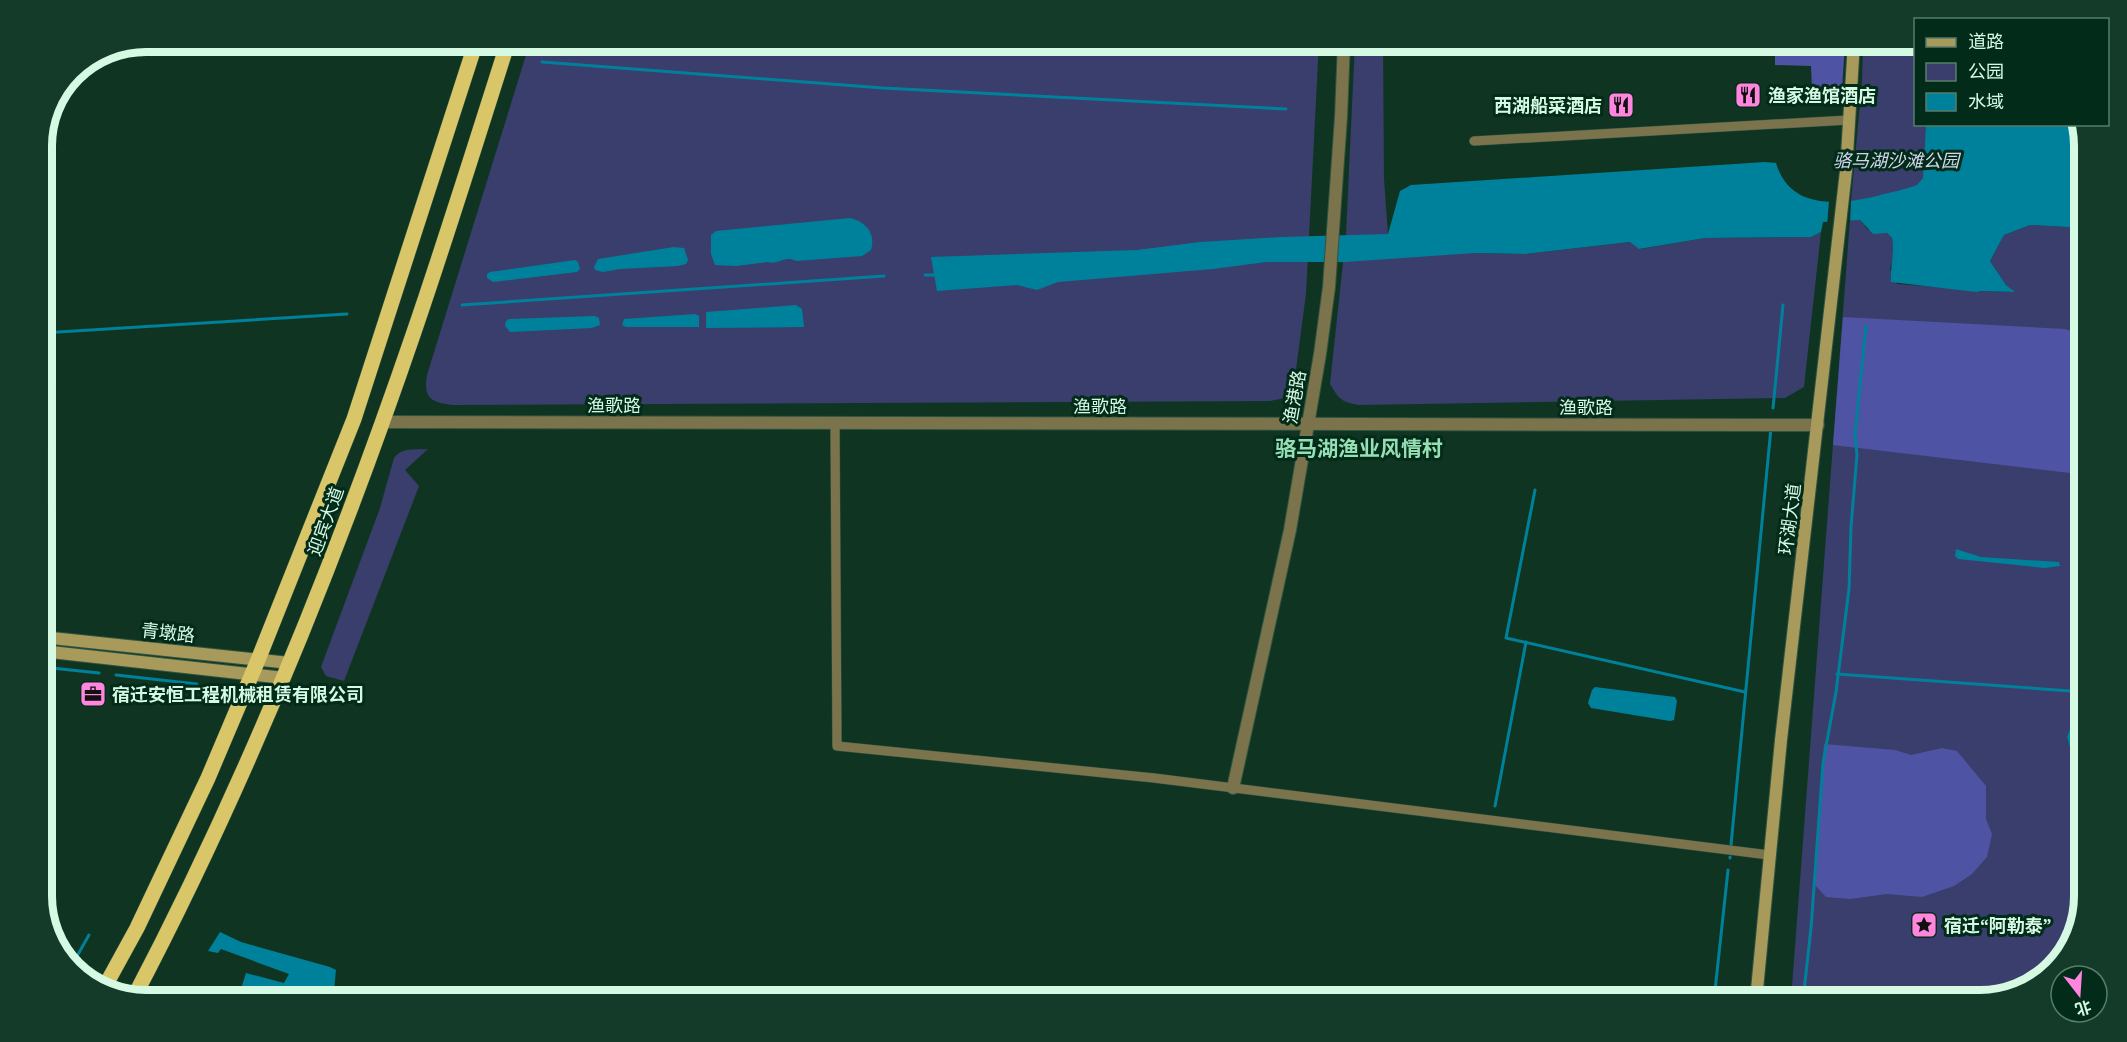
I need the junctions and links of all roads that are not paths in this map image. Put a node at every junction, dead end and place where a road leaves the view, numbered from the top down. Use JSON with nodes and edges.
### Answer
{"nodes":[{"id":1,"x":473,"y":52,"type":"edge"},
{"id":2,"x":505,"y":52,"type":"edge"},
{"id":3,"x":1344,"y":52,"type":"edge"},
{"id":4,"x":1853,"y":52,"type":"edge"},
{"id":5,"x":1849,"y":120,"type":"junction"},
{"id":6,"x":1474,"y":141,"type":"dead end"},
{"id":7,"x":382,"y":422,"type":"junction"},
{"id":8,"x":835,"y":423,"type":"junction"},
{"id":9,"x":1308,"y":424,"type":"junction"},
{"id":10,"x":1818,"y":425,"type":"junction"},
{"id":11,"x":53,"y":639,"type":"edge"},
{"id":12,"x":53,"y":652,"type":"edge"},
{"id":13,"x":255,"y":667,"type":"junction"},
{"id":14,"x":287,"y":671,"type":"junction"},
{"id":15,"x":1233,"y":788,"type":"junction"},
{"id":16,"x":1769,"y":855,"type":"junction"},
{"id":17,"x":109,"y":981,"type":"edge"},
{"id":18,"x":138,"y":989,"type":"edge"},
{"id":19,"x":1757,"y":990,"type":"edge"}],
"edges":[{"from":1,"to":13,"type":"highway","name":"迎宾大道"},
{"from":2,"to":7,"type":"highway","name":"迎宾大道"},
{"from":3,"to":9,"type":"street","name":"渔港路"},
{"from":4,"to":5,"type":"main road","name":"环湖大道"},
{"from":5,"to":6,"type":"street"},
{"from":5,"to":10,"type":"main road","name":"环湖大道"},
{"from":7,"to":8,"type":"street","name":"渔歌路"},
{"from":7,"to":14,"type":"highway","name":"迎宾大道"},
{"from":8,"to":9,"type":"street","name":"渔歌路"},
{"from":8,"to":15,"type":"street"},
{"from":9,"to":10,"type":"street","name":"渔歌路"},
{"from":9,"to":15,"type":"street","name":"渔港路"},
{"from":10,"to":16,"type":"main road","name":"环湖大道"},
{"from":11,"to":13,"type":"main road","name":"青墩路"},
{"from":12,"to":13,"type":"main road","name":"青墩路"},
{"from":13,"to":14,"type":"main road","name":"青墩路"},
{"from":13,"to":17,"type":"highway","name":"迎宾大道"},
{"from":14,"to":18,"type":"highway","name":"迎宾大道"},
{"from":15,"to":16,"type":"street"},
{"from":16,"to":19,"type":"main road","name":"环湖大道"}]}
